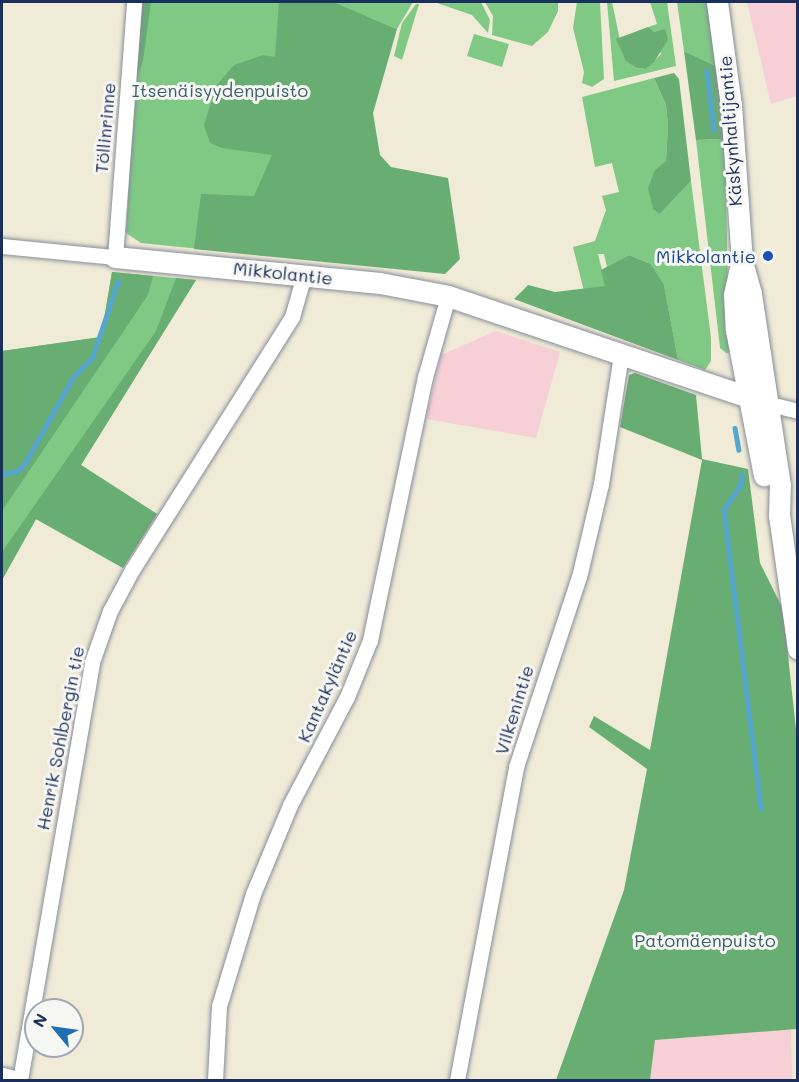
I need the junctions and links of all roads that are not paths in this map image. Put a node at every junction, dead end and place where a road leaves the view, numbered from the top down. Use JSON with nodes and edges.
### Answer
{"nodes":[{"id":1,"x":134,"y":2,"type":"edge"},
{"id":2,"x":717,"y":2,"type":"edge"},
{"id":3,"x":2,"y":246,"type":"edge"},
{"id":4,"x":115,"y":257,"type":"junction"},
{"id":5,"x":304,"y":275,"type":"junction"},
{"id":6,"x":448,"y":296,"type":"junction"},
{"id":7,"x":621,"y":355,"type":"junction"},
{"id":8,"x":756,"y":401,"type":"junction"},
{"id":9,"x":798,"y":411,"type":"edge"},
{"id":10,"x":798,"y":649,"type":"edge"},
{"id":11,"x":2,"y":1078,"type":"edge"},
{"id":12,"x":10,"y":1080,"type":"edge"},
{"id":13,"x":20,"y":1080,"type":"edge"},
{"id":14,"x":215,"y":1080,"type":"edge"},
{"id":15,"x":458,"y":1080,"type":"edge"}],
"edges":[{"from":1,"to":4,"type":"street","name":"Töllinrinne"},
{"from":2,"to":8,"type":"main road","name":"Käskynhaltijantie"},
{"from":3,"to":4,"type":"street","name":"Mikkolantie"},
{"from":4,"to":5,"type":"main road","name":"Mikkolantie"},
{"from":5,"to":6,"type":"main road","name":"Mikkolantie"},
{"from":5,"to":13,"type":"street","name":"Henrik Sohlbergin tie"},
{"from":6,"to":7,"type":"main road","name":"Mikkolantie"},
{"from":6,"to":14,"type":"street","name":"Kantakyläntie"},
{"from":7,"to":8,"type":"main road","name":"Mikkolantie"},
{"from":7,"to":15,"type":"street","name":"Vilkenintie"},
{"from":8,"to":9,"type":"street","name":"Mikkolantie"},
{"from":8,"to":10,"type":"main road","name":"Käskynhaltijantie"},
{"from":11,"to":12,"type":"main road"}]}
